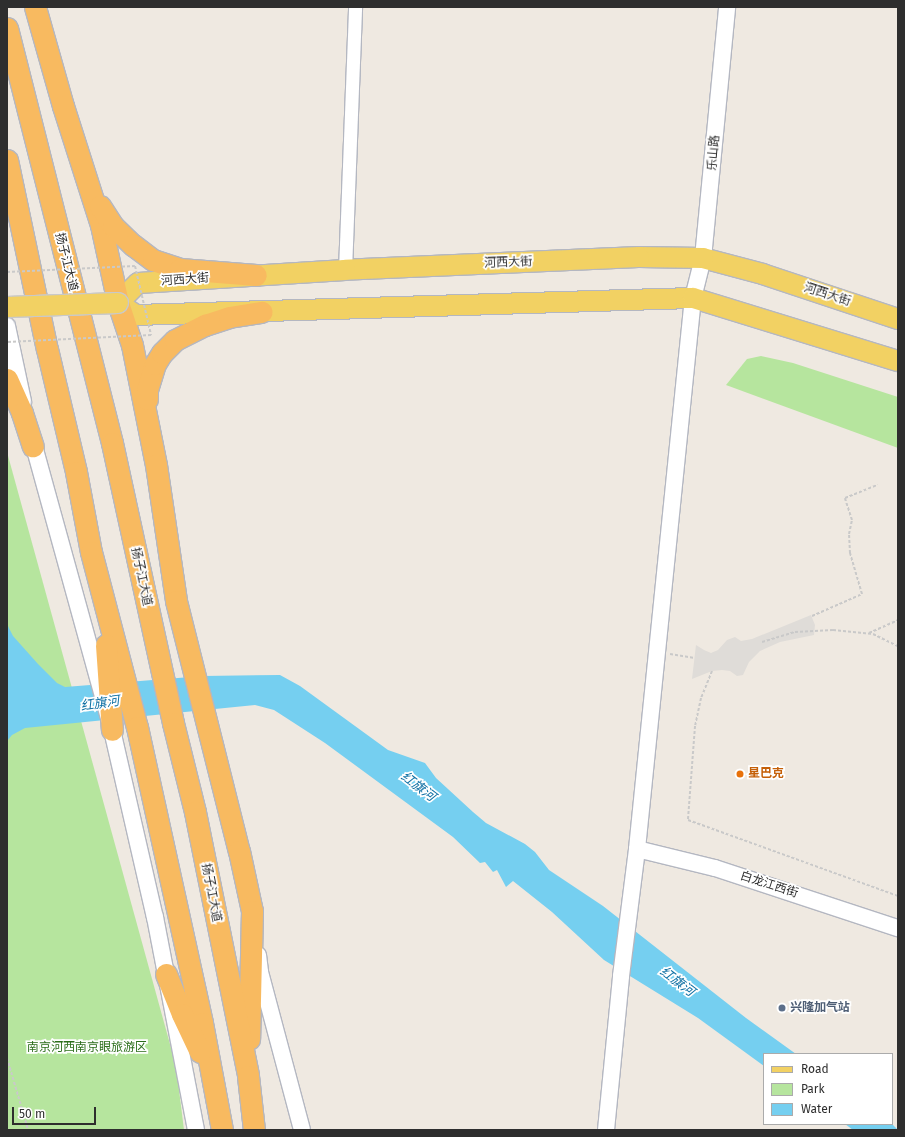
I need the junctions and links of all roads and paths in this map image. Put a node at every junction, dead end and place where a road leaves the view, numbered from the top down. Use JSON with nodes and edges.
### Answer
{"nodes":[{"id":1,"x":35,"y":7,"type":"edge"},
{"id":2,"x":355,"y":7,"type":"edge"},
{"id":3,"x":727,"y":7,"type":"edge"},
{"id":4,"x":7,"y":28,"type":"edge"},
{"id":5,"x":7,"y":160,"type":"edge"},
{"id":6,"x":87,"y":183,"type":"junction"},
{"id":7,"x":703,"y":258,"type":"junction"},
{"id":8,"x":345,"y":270,"type":"junction"},
{"id":9,"x":256,"y":274,"type":"junction"},
{"id":10,"x":693,"y":298,"type":"junction"},
{"id":11,"x":118,"y":303,"type":"junction"},
{"id":12,"x":7,"y":307,"type":"edge"},
{"id":13,"x":262,"y":312,"type":"junction"},
{"id":14,"x":898,"y":319,"type":"edge"},
{"id":15,"x":7,"y":326,"type":"edge"},
{"id":16,"x":898,"y":361,"type":"edge"},
{"id":17,"x":7,"y":379,"type":"edge"},
{"id":18,"x":149,"y":430,"type":"junction"},
{"id":19,"x":33,"y":446,"type":"junction"},
{"id":20,"x":878,"y":485,"type":"dead end"},
{"id":21,"x":812,"y":616,"type":"dead end"},
{"id":22,"x":898,"y":620,"type":"edge"},
{"id":23,"x":867,"y":633,"type":"junction"},
{"id":24,"x":762,"y":642,"type":"dead end"},
{"id":25,"x":898,"y":646,"type":"edge"},
{"id":26,"x":657,"y":652,"type":"junction"},
{"id":27,"x":695,"y":658,"type":"dead end"},
{"id":28,"x":712,"y":671,"type":"dead end"},
{"id":29,"x":109,"y":674,"type":"junction"},
{"id":30,"x":112,"y":730,"type":"joint"},
{"id":31,"x":637,"y":849,"type":"junction"},
{"id":32,"x":898,"y":896,"type":"edge"},
{"id":33,"x":252,"y":911,"type":"junction"},
{"id":34,"x":898,"y":928,"type":"edge"},
{"id":35,"x":166,"y":974,"type":"junction"},
{"id":36,"x":7,"y":1058,"type":"edge"},
{"id":37,"x":211,"y":1074,"type":"junction"},
{"id":38,"x":248,"y":1076,"type":"junction"},
{"id":39,"x":28,"y":1130,"type":"edge"},
{"id":40,"x":196,"y":1130,"type":"edge"},
{"id":41,"x":222,"y":1130,"type":"edge"},
{"id":42,"x":254,"y":1130,"type":"edge"},
{"id":43,"x":302,"y":1130,"type":"edge"},
{"id":44,"x":606,"y":1130,"type":"edge"}],
"edges":[{"from":1,"to":6,"type":"highway"},
{"from":2,"to":8,"type":"street"},
{"from":3,"to":7,"type":"street","name":"乐山路"},
{"from":4,"to":38,"type":"highway","name":"扬子江大道"},
{"from":5,"to":29,"type":"highway"},
{"from":6,"to":9,"type":"highway"},
{"from":6,"to":11,"type":"highway"},
{"from":7,"to":8,"type":"main road","name":"河西大街"},
{"from":7,"to":10,"type":"street","name":"乐山路"},
{"from":7,"to":14,"type":"main road","name":"河西大街"},
{"from":8,"to":9,"type":"main road","name":"河西大街"},
{"from":9,"to":11,"type":"main road","name":"河西大街"},
{"from":10,"to":13,"type":"main road"},
{"from":10,"to":16,"type":"main road"},
{"from":10,"to":26,"type":"street","name":"乐山路"},
{"from":11,"to":12,"type":"main road","bridge":true},
{"from":11,"to":13,"type":"main road"},
{"from":11,"to":18,"type":"highway"},
{"from":13,"to":18,"type":"highway"},
{"from":15,"to":19,"type":"street"},
{"from":17,"to":19,"type":"highway"},
{"from":18,"to":33,"type":"highway"},
{"from":19,"to":29,"type":"street"},
{"from":20,"to":21,"type":"path"},
{"from":22,"to":23,"type":"path"},
{"from":23,"to":24,"type":"path"},
{"from":23,"to":25,"type":"path"},
{"from":26,"to":27,"type":"path"},
{"from":26,"to":31,"type":"street","name":"乐山路"},
{"from":28,"to":32,"type":"path"},
{"from":29,"to":30,"type":"highway"},
{"from":29,"to":37,"type":"highway"},
{"from":30,"to":35,"type":"street"},
{"from":31,"to":34,"type":"street","name":"白龙江西街"},
{"from":31,"to":44,"type":"street","name":"乐山路"},
{"from":33,"to":38,"type":"highway"},
{"from":33,"to":43,"type":"street"},
{"from":35,"to":37,"type":"highway"},
{"from":35,"to":40,"type":"street"},
{"from":36,"to":39,"type":"path"},
{"from":37,"to":41,"type":"highway"},
{"from":38,"to":42,"type":"highway","name":"扬子江大道"}]}
